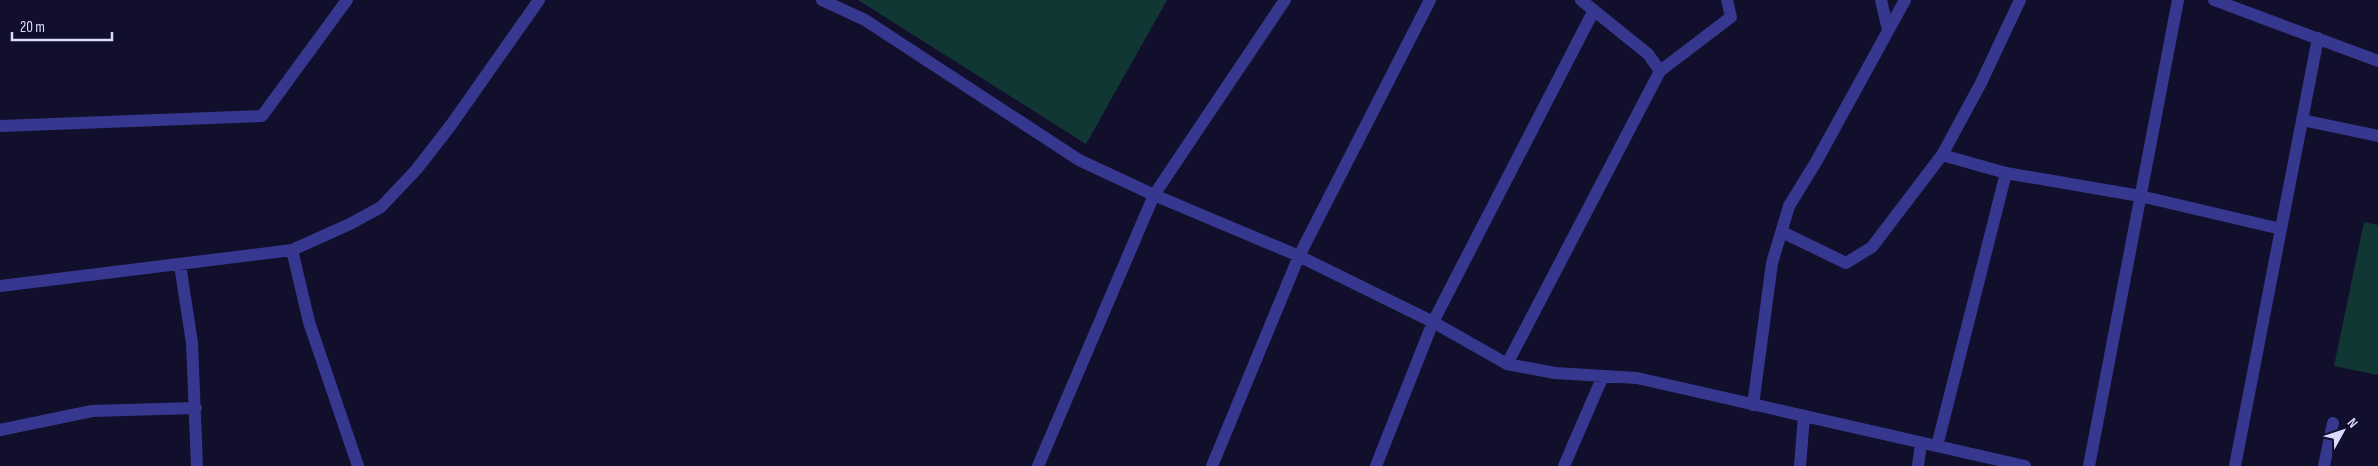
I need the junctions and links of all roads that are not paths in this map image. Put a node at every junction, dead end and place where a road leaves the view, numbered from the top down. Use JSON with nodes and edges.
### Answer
{"nodes":[{"id":1,"x":347,"y":0,"type":"edge"},
{"id":2,"x":539,"y":0,"type":"edge"},
{"id":3,"x":822,"y":0,"type":"edge"},
{"id":4,"x":1285,"y":0,"type":"edge"},
{"id":5,"x":1430,"y":0,"type":"edge"},
{"id":6,"x":1581,"y":0,"type":"edge"},
{"id":7,"x":1727,"y":0,"type":"edge"},
{"id":8,"x":1881,"y":0,"type":"edge"},
{"id":9,"x":1905,"y":0,"type":"edge"},
{"id":10,"x":2020,"y":0,"type":"edge"},
{"id":11,"x":2178,"y":0,"type":"edge"},
{"id":12,"x":2214,"y":0,"type":"edge"},
{"id":13,"x":1594,"y":10,"type":"junction"},
{"id":14,"x":1888,"y":30,"type":"junction"},
{"id":15,"x":2318,"y":38,"type":"junction"},
{"id":16,"x":2378,"y":61,"type":"edge"},
{"id":17,"x":1660,"y":71,"type":"junction"},
{"id":18,"x":2302,"y":120,"type":"junction"},
{"id":19,"x":0,"y":126,"type":"edge"},
{"id":20,"x":2378,"y":136,"type":"edge"},
{"id":21,"x":1942,"y":155,"type":"junction"},
{"id":22,"x":2006,"y":173,"type":"junction"},
{"id":23,"x":1154,"y":195,"type":"junction"},
{"id":24,"x":2140,"y":196,"type":"junction"},
{"id":25,"x":2281,"y":230,"type":"junction"},
{"id":26,"x":1782,"y":232,"type":"junction"},
{"id":27,"x":292,"y":250,"type":"junction"},
{"id":28,"x":1299,"y":256,"type":"junction"},
{"id":29,"x":180,"y":265,"type":"junction"},
{"id":30,"x":0,"y":286,"type":"edge"},
{"id":31,"x":1433,"y":322,"type":"junction"},
{"id":32,"x":1507,"y":364,"type":"junction"},
{"id":33,"x":1603,"y":376,"type":"junction"},
{"id":34,"x":1752,"y":405,"type":"junction"},
{"id":35,"x":196,"y":408,"type":"junction"},
{"id":36,"x":1804,"y":416,"type":"junction"},
{"id":37,"x":2333,"y":422,"type":"dead end"},
{"id":38,"x":0,"y":430,"type":"edge"},
{"id":39,"x":1921,"y":443,"type":"junction"},
{"id":40,"x":1936,"y":446,"type":"junction"},
{"id":41,"x":197,"y":466,"type":"edge"},
{"id":42,"x":358,"y":466,"type":"edge"},
{"id":43,"x":1038,"y":466,"type":"edge"},
{"id":44,"x":1212,"y":466,"type":"edge"},
{"id":45,"x":1376,"y":466,"type":"edge"},
{"id":46,"x":1564,"y":466,"type":"edge"},
{"id":47,"x":1800,"y":466,"type":"edge"},
{"id":48,"x":1918,"y":466,"type":"edge"},
{"id":49,"x":2024,"y":466,"type":"edge"},
{"id":50,"x":2089,"y":466,"type":"edge"},
{"id":51,"x":2235,"y":466,"type":"edge"},
{"id":52,"x":2324,"y":466,"type":"edge"}],
"edges":[{"from":1,"to":19,"type":"street"},
{"from":2,"to":27,"type":"street"},
{"from":3,"to":23,"type":"street"},
{"from":4,"to":23,"type":"street"},
{"from":5,"to":28,"type":"street"},
{"from":6,"to":13,"type":"street"},
{"from":7,"to":17,"type":"street"},
{"from":8,"to":14,"type":"street"},
{"from":9,"to":14,"type":"street"},
{"from":10,"to":21,"type":"street"},
{"from":11,"to":24,"type":"street"},
{"from":12,"to":15,"type":"street"},
{"from":13,"to":17,"type":"street"},
{"from":13,"to":31,"type":"street"},
{"from":14,"to":26,"type":"street"},
{"from":15,"to":16,"type":"street"},
{"from":15,"to":18,"type":"street"},
{"from":17,"to":32,"type":"street"},
{"from":18,"to":20,"type":"street"},
{"from":18,"to":25,"type":"street"},
{"from":21,"to":22,"type":"street"},
{"from":21,"to":26,"type":"street"},
{"from":22,"to":24,"type":"street"},
{"from":22,"to":40,"type":"street"},
{"from":23,"to":28,"type":"street"},
{"from":23,"to":43,"type":"street"},
{"from":24,"to":25,"type":"street"},
{"from":24,"to":50,"type":"street"},
{"from":25,"to":51,"type":"street"},
{"from":26,"to":34,"type":"street"},
{"from":27,"to":29,"type":"street"},
{"from":27,"to":42,"type":"street"},
{"from":28,"to":31,"type":"street"},
{"from":28,"to":44,"type":"street"},
{"from":29,"to":30,"type":"street"},
{"from":29,"to":35,"type":"street"},
{"from":31,"to":32,"type":"street"},
{"from":31,"to":45,"type":"street"},
{"from":32,"to":33,"type":"street"},
{"from":33,"to":34,"type":"street"},
{"from":33,"to":46,"type":"street"},
{"from":34,"to":36,"type":"street"},
{"from":35,"to":38,"type":"street"},
{"from":35,"to":41,"type":"street"},
{"from":36,"to":39,"type":"street"},
{"from":36,"to":47,"type":"street"},
{"from":37,"to":52,"type":"street"},
{"from":39,"to":40,"type":"street"},
{"from":39,"to":48,"type":"street"},
{"from":40,"to":49,"type":"street"}]}
